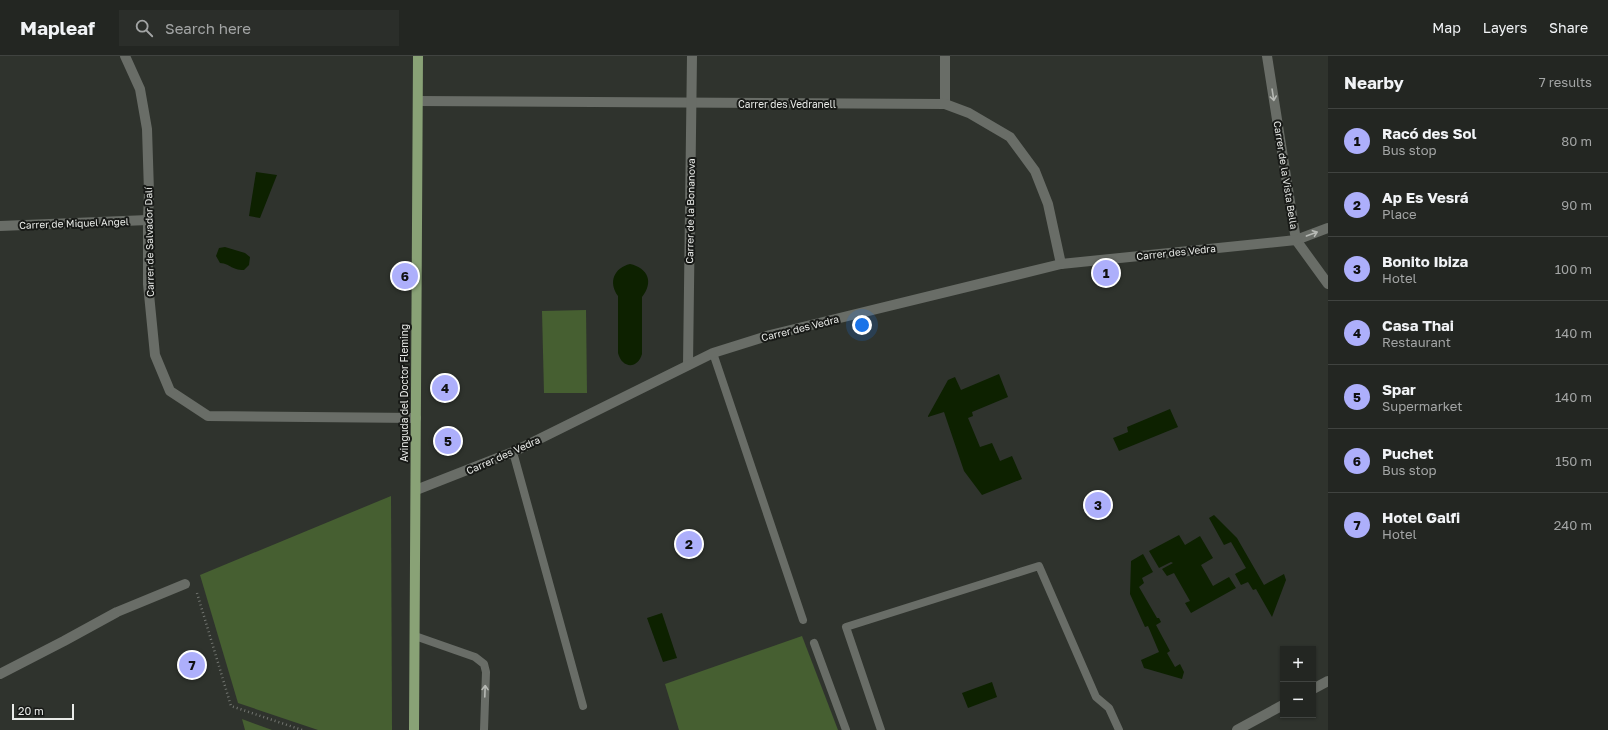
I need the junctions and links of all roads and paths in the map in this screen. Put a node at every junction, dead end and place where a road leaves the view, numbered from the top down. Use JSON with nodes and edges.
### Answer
{"nodes":[{"id":1,"x":125,"y":56,"type":"edge"},
{"id":2,"x":418,"y":56,"type":"edge"},
{"id":3,"x":692,"y":56,"type":"edge"},
{"id":4,"x":945,"y":56,"type":"edge"},
{"id":5,"x":1267,"y":56,"type":"edge"},
{"id":6,"x":418,"y":101,"type":"junction"},
{"id":7,"x":691,"y":103,"type":"junction"},
{"id":8,"x":945,"y":104,"type":"junction"},
{"id":9,"x":148,"y":220,"type":"junction"},
{"id":10,"x":0,"y":226,"type":"edge"},
{"id":11,"x":1328,"y":228,"type":"edge"},
{"id":12,"x":1296,"y":240,"type":"junction"},
{"id":13,"x":1061,"y":264,"type":"junction"},
{"id":14,"x":1328,"y":284,"type":"edge"},
{"id":15,"x":713,"y":353,"type":"junction"},
{"id":16,"x":688,"y":365,"type":"junction"},
{"id":17,"x":416,"y":418,"type":"junction"},
{"id":18,"x":513,"y":452,"type":"junction"},
{"id":19,"x":416,"y":490,"type":"junction"},
{"id":20,"x":185,"y":584,"type":"joint"},
{"id":21,"x":803,"y":620,"type":"dead end"},
{"id":22,"x":415,"y":636,"type":"junction"},
{"id":23,"x":814,"y":643,"type":"dead end"},
{"id":24,"x":0,"y":674,"type":"edge"},
{"id":25,"x":1328,"y":681,"type":"edge"},
{"id":26,"x":1316,"y":687,"type":"edge"},
{"id":27,"x":583,"y":706,"type":"dead end"},
{"id":28,"x":1280,"y":707,"type":"edge"},
{"id":29,"x":302,"y":730,"type":"edge"},
{"id":30,"x":414,"y":730,"type":"edge"},
{"id":31,"x":484,"y":730,"type":"edge"},
{"id":32,"x":846,"y":730,"type":"edge"},
{"id":33,"x":881,"y":730,"type":"edge"},
{"id":34,"x":1119,"y":730,"type":"edge"},
{"id":35,"x":1237,"y":730,"type":"edge"}],
"edges":[{"from":1,"to":9,"type":"street","name":"Carrer de Salvador Dalí"},
{"from":2,"to":6,"type":"main road","name":"Avinguda del Doctor Fleming"},
{"from":3,"to":7,"type":"street","name":"Carrer de la Bonanova"},
{"from":4,"to":8,"type":"street"},
{"from":5,"to":12,"type":"street","name":"Carrer de la Vista Bella","one_way":true},
{"from":6,"to":7,"type":"street","name":"Carrer des Vedranell"},
{"from":6,"to":17,"type":"main road","name":"Avinguda del Doctor Fleming"},
{"from":7,"to":8,"type":"street","name":"Carrer des Vedranell"},
{"from":7,"to":16,"type":"street","name":"Carrer de la Bonanova"},
{"from":8,"to":13,"type":"street","name":"Carrer des Vedranell"},
{"from":9,"to":10,"type":"street","name":"Carrer de Miquel Angel"},
{"from":9,"to":17,"type":"street","name":"Carrer de Salvador Dalí"},
{"from":12,"to":11,"type":"street","name":"Carrer des Vedra","one_way":true},
{"from":12,"to":13,"type":"street","name":"Carrer des Vedra"},
{"from":12,"to":14,"type":"street","name":"Carrer de la Vista Bella"},
{"from":13,"to":15,"type":"street","name":"Carrer des Vedra"},
{"from":15,"to":16,"type":"street","name":"Carrer des Vedra"},
{"from":15,"to":21,"type":"lane"},
{"from":16,"to":18,"type":"street","name":"Carrer des Vedra"},
{"from":17,"to":19,"type":"main road","name":"Avinguda del Doctor Fleming"},
{"from":18,"to":19,"type":"street","name":"Carrer des Vedra"},
{"from":18,"to":27,"type":"lane"},
{"from":19,"to":22,"type":"main road","name":"Avinguda del Doctor Fleming"},
{"from":20,"to":24,"type":"street"},
{"from":20,"to":29,"type":"path"},
{"from":22,"to":30,"type":"main road","name":"Avinguda del Doctor Fleming"},
{"from":31,"to":22,"type":"lane","one_way":true},
{"from":23,"to":32,"type":"lane"},
{"from":25,"to":26,"type":"street"},
{"from":28,"to":35,"type":"street"},
{"from":33,"to":34,"type":"lane"}]}
